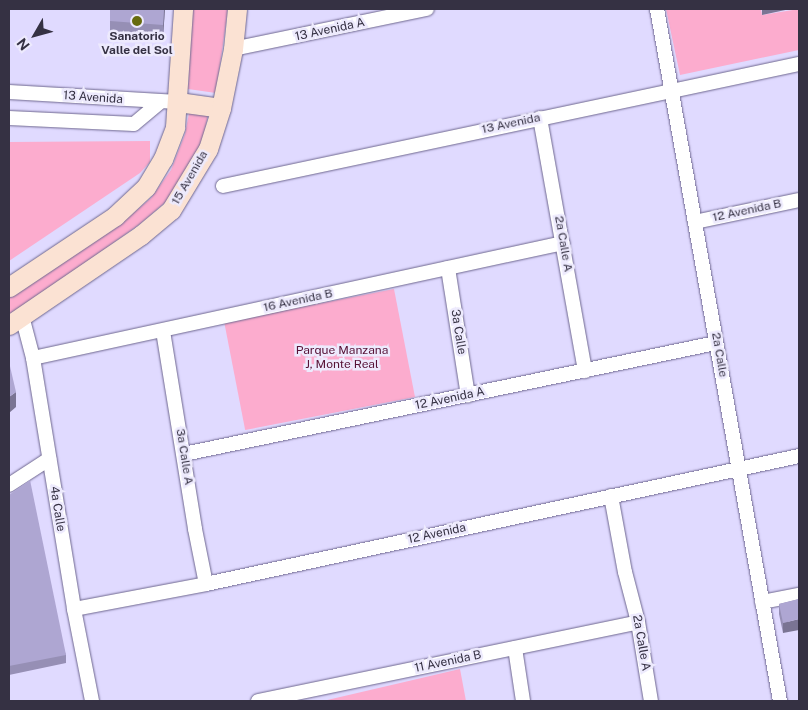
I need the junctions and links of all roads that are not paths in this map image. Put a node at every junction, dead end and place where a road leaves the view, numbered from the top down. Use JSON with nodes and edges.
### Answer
{"nodes":[{"id":1,"x":183,"y":9,"type":"edge"},
{"id":2,"x":237,"y":9,"type":"edge"},
{"id":3,"x":361,"y":9,"type":"edge"},
{"id":4,"x":427,"y":9,"type":"edge"},
{"id":5,"x":657,"y":9,"type":"edge"},
{"id":6,"x":360,"y":23,"type":"junction"},
{"id":7,"x":233,"y":49,"type":"junction"},
{"id":8,"x":799,"y":64,"type":"edge"},
{"id":9,"x":672,"y":90,"type":"junction"},
{"id":10,"x":9,"y":92,"type":"edge"},
{"id":11,"x":169,"y":102,"type":"junction"},
{"id":12,"x":221,"y":108,"type":"junction"},
{"id":13,"x":9,"y":118,"type":"edge"},
{"id":14,"x":540,"y":118,"type":"junction"},
{"id":15,"x":223,"y":186,"type":"dead end"},
{"id":16,"x":799,"y":200,"type":"edge"},
{"id":17,"x":696,"y":222,"type":"junction"},
{"id":18,"x":563,"y":243,"type":"junction"},
{"id":19,"x":448,"y":268,"type":"junction"},
{"id":20,"x":9,"y":287,"type":"edge"},
{"id":21,"x":15,"y":321,"type":"edge"},
{"id":22,"x":163,"y":330,"type":"junction"},
{"id":23,"x":716,"y":344,"type":"junction"},
{"id":24,"x":33,"y":358,"type":"junction"},
{"id":25,"x":586,"y":371,"type":"junction"},
{"id":26,"x":468,"y":395,"type":"junction"},
{"id":27,"x":184,"y":454,"type":"junction"},
{"id":28,"x":799,"y":456,"type":"edge"},
{"id":29,"x":49,"y":459,"type":"junction"},
{"id":30,"x":738,"y":468,"type":"junction"},
{"id":31,"x":9,"y":485,"type":"edge"},
{"id":32,"x":611,"y":496,"type":"junction"},
{"id":33,"x":206,"y":584,"type":"junction"},
{"id":34,"x":799,"y":595,"type":"edge"},
{"id":35,"x":762,"y":602,"type":"junction"},
{"id":36,"x":74,"y":609,"type":"junction"},
{"id":37,"x":638,"y":622,"type":"junction"},
{"id":38,"x":514,"y":648,"type":"junction"},
{"id":39,"x":92,"y":701,"type":"edge"},
{"id":40,"x":258,"y":701,"type":"edge"},
{"id":41,"x":523,"y":701,"type":"edge"},
{"id":42,"x":651,"y":701,"type":"edge"},
{"id":43,"x":780,"y":701,"type":"edge"}],
"edges":[{"from":1,"to":11,"type":"main road"},
{"from":2,"to":7,"type":"main road","name":"15 Avenida"},
{"from":3,"to":6,"type":"street"},
{"from":4,"to":6,"type":"street","name":"13 Avenida A"},
{"from":5,"to":9,"type":"street","name":"2a Calle"},
{"from":6,"to":7,"type":"street","name":"13 Avenida A"},
{"from":7,"to":12,"type":"main road","name":"15 Avenida"},
{"from":8,"to":9,"type":"street","name":"13 Avenida"},
{"from":9,"to":14,"type":"street","name":"13 Avenida"},
{"from":9,"to":17,"type":"street","name":"2a Calle"},
{"from":10,"to":11,"type":"street","name":"13 Avenida"},
{"from":11,"to":12,"type":"main road"},
{"from":11,"to":13,"type":"street"},
{"from":11,"to":20,"type":"main road"},
{"from":12,"to":21,"type":"main road","name":"15 Avenida"},
{"from":14,"to":15,"type":"street","name":"13 Avenida"},
{"from":14,"to":18,"type":"street","name":"2a Calle A"},
{"from":16,"to":17,"type":"street","name":"12 Avenida B"},
{"from":17,"to":23,"type":"street","name":"2a Calle"},
{"from":18,"to":19,"type":"street","name":"16 Avenida B"},
{"from":18,"to":25,"type":"street","name":"2a Calle A"},
{"from":19,"to":22,"type":"street","name":"16 Avenida B"},
{"from":19,"to":26,"type":"street","name":"3a Calle"},
{"from":21,"to":24,"type":"street","name":"4a Calle"},
{"from":22,"to":24,"type":"street","name":"16 Avenida B"},
{"from":22,"to":27,"type":"street","name":"3a Calle A"},
{"from":23,"to":25,"type":"street","name":"12 Avenida A"},
{"from":23,"to":30,"type":"street","name":"2a Calle"},
{"from":24,"to":29,"type":"street","name":"4a Calle"},
{"from":25,"to":26,"type":"street","name":"12 Avenida A"},
{"from":26,"to":27,"type":"street","name":"12 Avenida A"},
{"from":27,"to":33,"type":"street","name":"3a Calle A"},
{"from":28,"to":30,"type":"street","name":"12 Avenida"},
{"from":29,"to":31,"type":"street"},
{"from":29,"to":36,"type":"street","name":"4a Calle"},
{"from":30,"to":32,"type":"street","name":"12 Avenida"},
{"from":30,"to":35,"type":"street","name":"2a Calle"},
{"from":32,"to":33,"type":"street","name":"12 Avenida"},
{"from":32,"to":37,"type":"street","name":"2a Calle A"},
{"from":33,"to":36,"type":"street","name":"12 Avenida"},
{"from":34,"to":35,"type":"street"},
{"from":35,"to":43,"type":"street","name":"2a Calle"},
{"from":36,"to":39,"type":"street","name":"4a Calle"},
{"from":37,"to":38,"type":"street","name":"11 Avenida B"},
{"from":37,"to":42,"type":"street","name":"2a Calle A"},
{"from":38,"to":40,"type":"street","name":"11 Avenida B"},
{"from":38,"to":41,"type":"street"}]}
